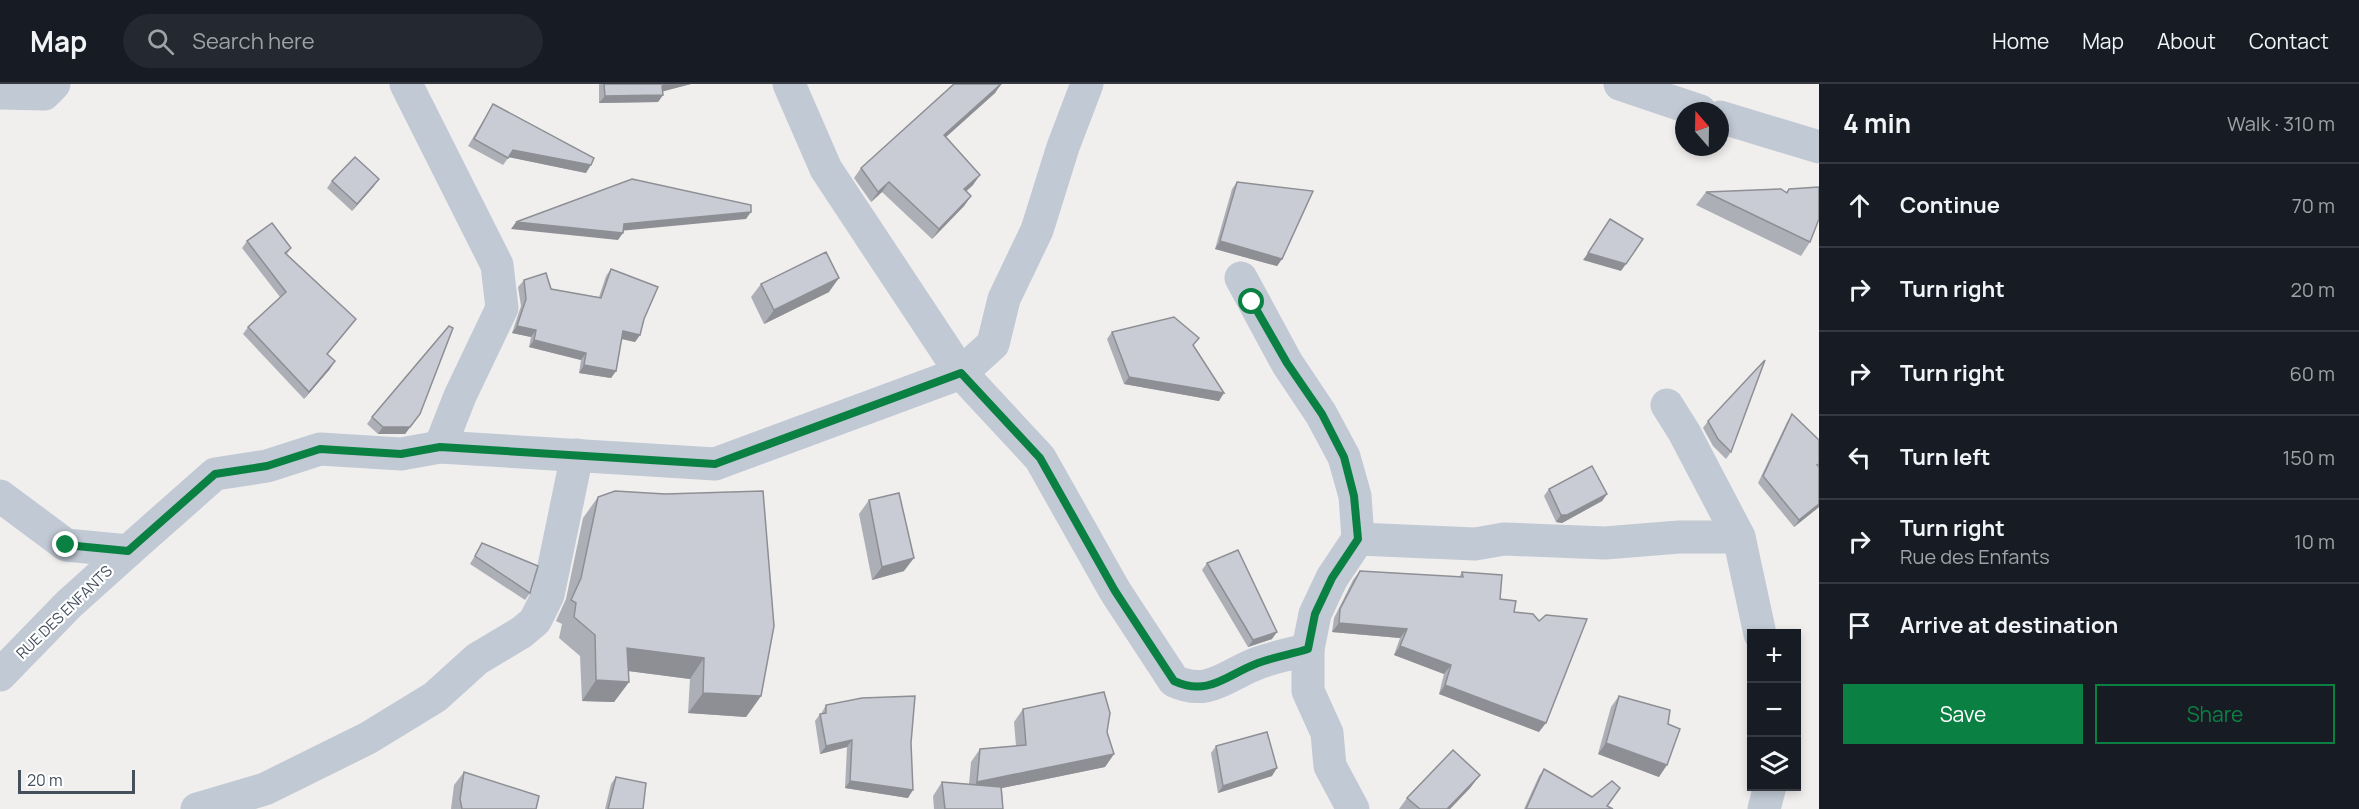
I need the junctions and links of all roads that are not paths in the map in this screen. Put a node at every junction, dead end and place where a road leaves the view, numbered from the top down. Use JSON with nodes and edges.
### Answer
{"nodes":[{"id":1,"x":54,"y":84,"type":"edge"},
{"id":2,"x":406,"y":84,"type":"edge"},
{"id":3,"x":789,"y":84,"type":"edge"},
{"id":4,"x":1087,"y":84,"type":"edge"},
{"id":5,"x":1620,"y":84,"type":"edge"},
{"id":6,"x":0,"y":93,"type":"edge"},
{"id":7,"x":1675,"y":103,"type":"edge"},
{"id":8,"x":1729,"y":120,"type":"edge"},
{"id":9,"x":1819,"y":147,"type":"edge"},
{"id":10,"x":1241,"y":278,"type":"dead end"},
{"id":11,"x":961,"y":373,"type":"junction"},
{"id":12,"x":1667,"y":405,"type":"dead end"},
{"id":13,"x":440,"y":447,"type":"junction"},
{"id":14,"x":577,"y":455,"type":"junction"},
{"id":15,"x":0,"y":496,"type":"edge"},
{"id":16,"x":1739,"y":537,"type":"junction"},
{"id":17,"x":1358,"y":539,"type":"junction"},
{"id":18,"x":128,"y":551,"type":"junction"},
{"id":19,"x":1759,"y":629,"type":"edge"},
{"id":20,"x":1308,"y":649,"type":"junction"},
{"id":21,"x":0,"y":675,"type":"edge"},
{"id":22,"x":1769,"y":791,"type":"edge"},
{"id":23,"x":197,"y":809,"type":"edge"},
{"id":24,"x":1353,"y":809,"type":"edge"},
{"id":25,"x":1764,"y":809,"type":"edge"}],
"edges":[{"from":1,"to":6,"type":"street"},
{"from":2,"to":13,"type":"street"},
{"from":3,"to":11,"type":"street"},
{"from":4,"to":11,"type":"street"},
{"from":5,"to":7,"type":"street"},
{"from":8,"to":9,"type":"street"},
{"from":10,"to":17,"type":"street"},
{"from":11,"to":14,"type":"street"},
{"from":11,"to":20,"type":"street"},
{"from":12,"to":16,"type":"street"},
{"from":13,"to":14,"type":"street"},
{"from":13,"to":18,"type":"street"},
{"from":14,"to":23,"type":"street"},
{"from":15,"to":18,"type":"street","name":"RUE DES ENFANTS"},
{"from":16,"to":17,"type":"street"},
{"from":16,"to":19,"type":"street"},
{"from":17,"to":20,"type":"street"},
{"from":18,"to":21,"type":"street","name":"RUE DES ENFANTS"},
{"from":20,"to":24,"type":"street"},
{"from":22,"to":25,"type":"street"}]}
